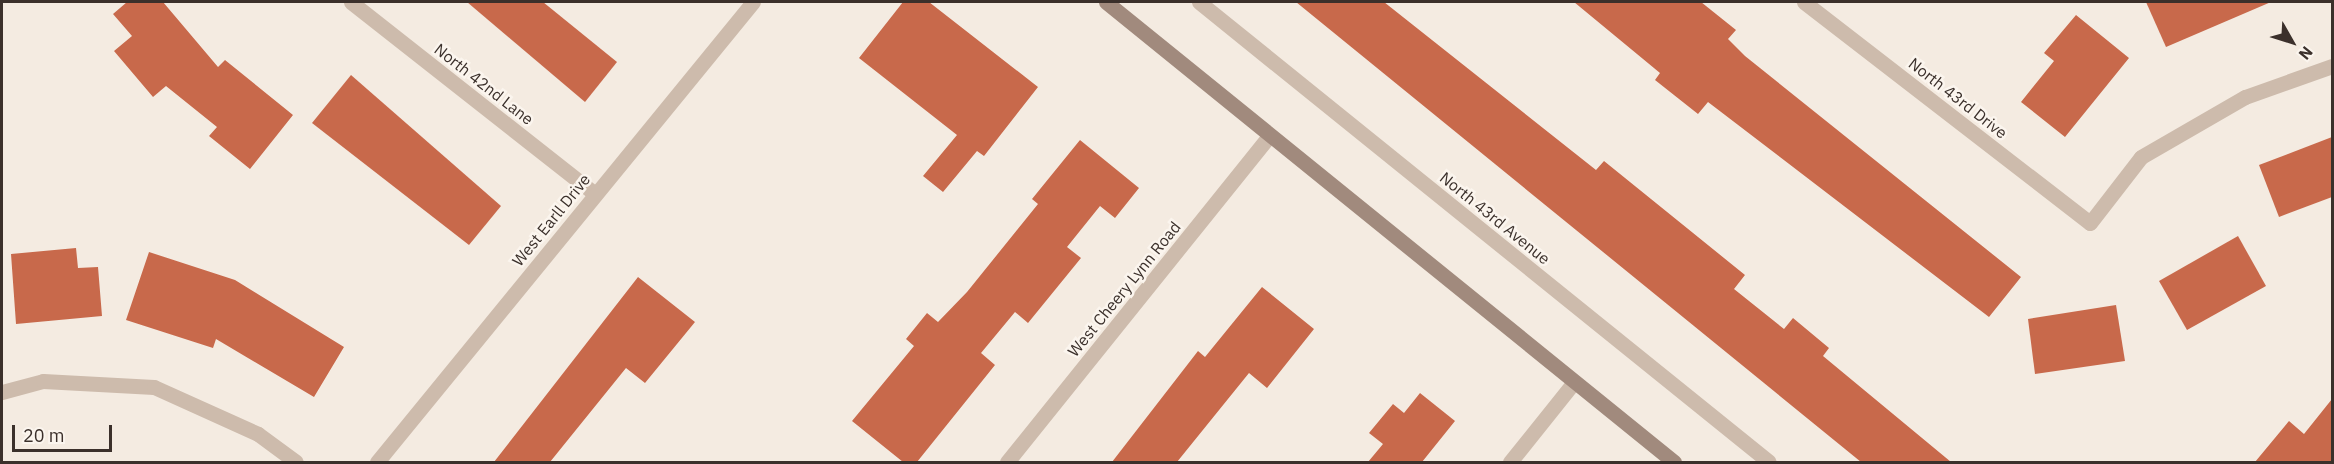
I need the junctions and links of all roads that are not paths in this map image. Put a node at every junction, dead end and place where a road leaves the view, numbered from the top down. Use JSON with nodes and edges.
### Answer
{"nodes":[{"id":1,"x":351,"y":2,"type":"edge"},
{"id":2,"x":753,"y":2,"type":"edge"},
{"id":3,"x":1106,"y":2,"type":"edge"},
{"id":4,"x":1199,"y":2,"type":"edge"},
{"id":5,"x":1804,"y":2,"type":"edge"},
{"id":6,"x":2332,"y":66,"type":"edge"},
{"id":7,"x":1269,"y":136,"type":"junction"},
{"id":8,"x":595,"y":194,"type":"junction"},
{"id":9,"x":1574,"y":382,"type":"junction"},
{"id":10,"x":2,"y":392,"type":"edge"},
{"id":11,"x":296,"y":462,"type":"edge"},
{"id":12,"x":377,"y":462,"type":"edge"},
{"id":13,"x":1007,"y":462,"type":"edge"},
{"id":14,"x":1510,"y":462,"type":"edge"},
{"id":15,"x":1674,"y":462,"type":"edge"},
{"id":16,"x":1769,"y":462,"type":"edge"}],
"edges":[{"from":1,"to":8,"type":"street","name":"North 42nd Lane"},
{"from":2,"to":8,"type":"street","name":"West Earll Drive"},
{"from":3,"to":7,"type":"main road"},
{"from":4,"to":16,"type":"street","name":"North 43rd Avenue"},
{"from":5,"to":6,"type":"street","name":"North 43rd Drive"},
{"from":7,"to":9,"type":"main road"},
{"from":7,"to":13,"type":"street","name":"West Cheery Lynn Road"},
{"from":8,"to":12,"type":"street","name":"West Earll Drive"},
{"from":9,"to":14,"type":"street"},
{"from":9,"to":15,"type":"main road"},
{"from":10,"to":11,"type":"street"}]}
